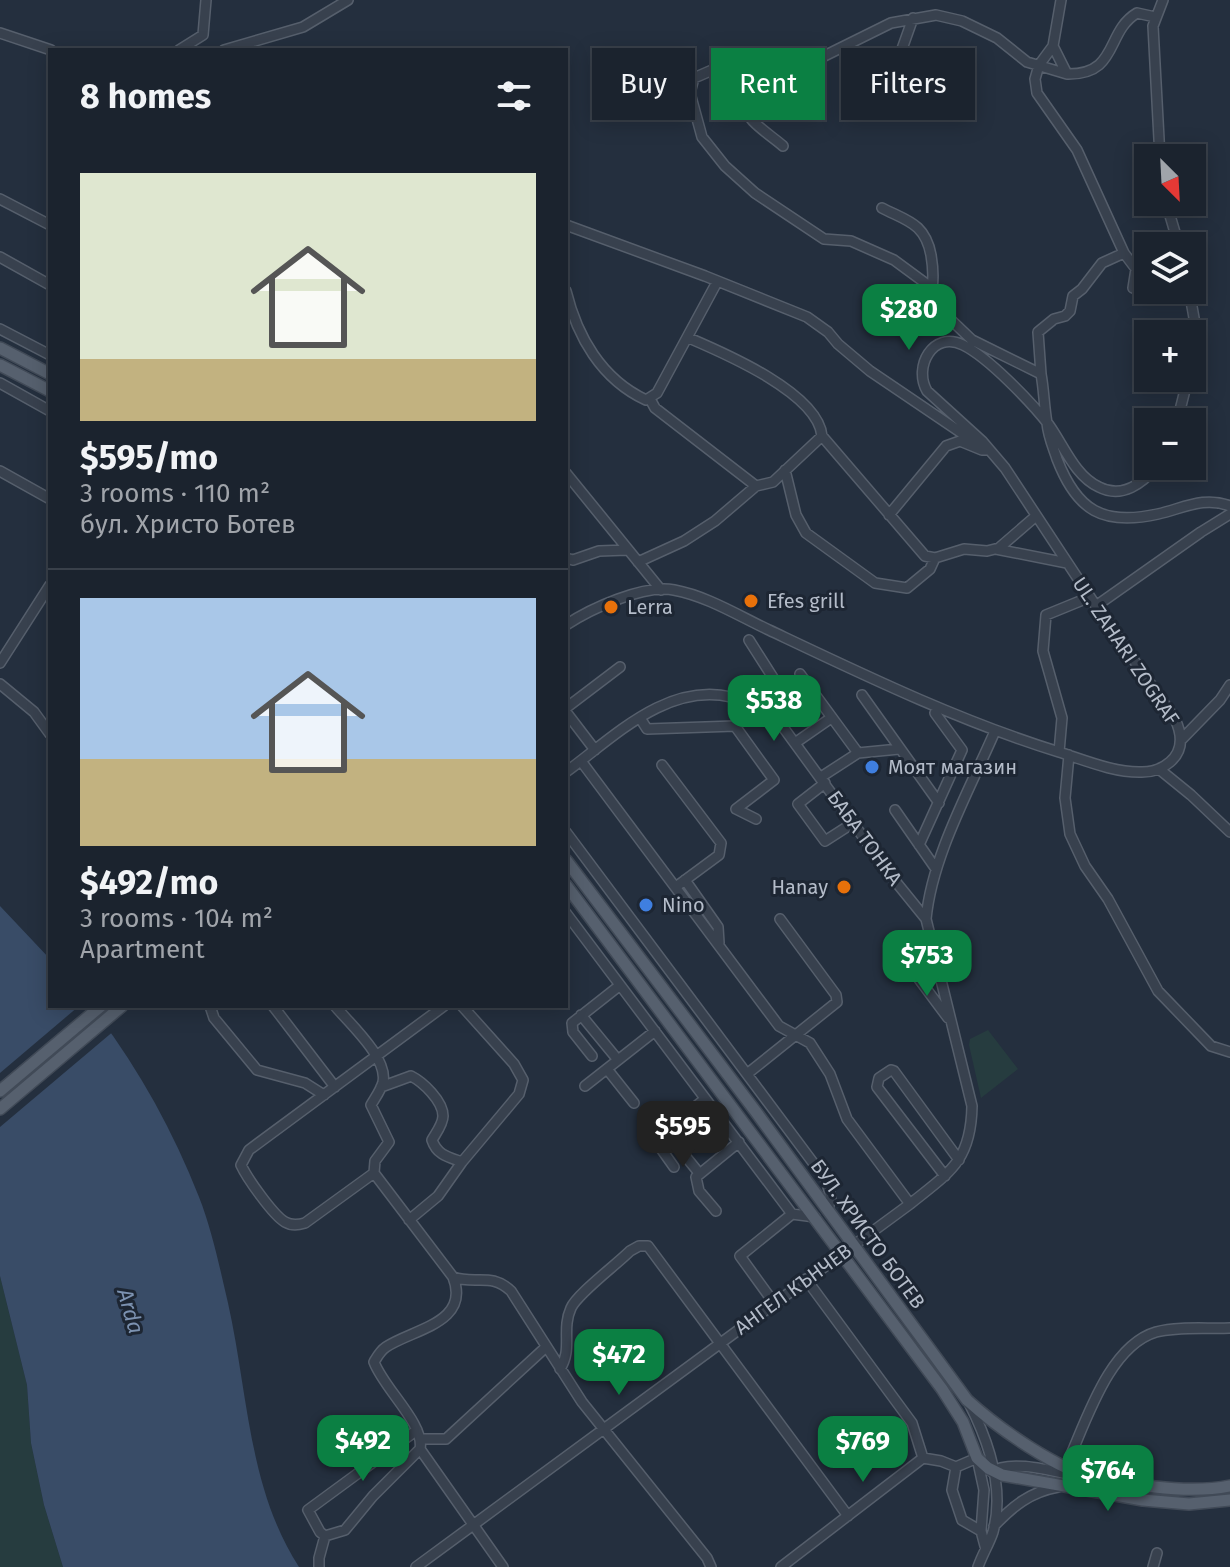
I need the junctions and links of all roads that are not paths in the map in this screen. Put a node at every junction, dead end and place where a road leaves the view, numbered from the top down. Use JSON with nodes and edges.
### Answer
{"nodes":[{"id":1,"x":206,"y":0,"type":"edge"},
{"id":2,"x":348,"y":0,"type":"edge"},
{"id":3,"x":1061,"y":0,"type":"edge"},
{"id":4,"x":1163,"y":0,"type":"edge"},
{"id":5,"x":1155,"y":17,"type":"junction"},
{"id":6,"x":913,"y":18,"type":"junction"},
{"id":7,"x":0,"y":33,"type":"edge"},
{"id":8,"x":1053,"y":46,"type":"junction"},
{"id":9,"x":182,"y":48,"type":"edge"},
{"id":10,"x":231,"y":48,"type":"edge"},
{"id":11,"x":902,"y":48,"type":"edge"},
{"id":12,"x":48,"y":49,"type":"edge"},
{"id":13,"x":825,"y":56,"type":"edge"},
{"id":14,"x":1039,"y":65,"type":"junction"},
{"id":15,"x":711,"y":70,"type":"edge"},
{"id":16,"x":1067,"y":74,"type":"junction"},
{"id":17,"x":753,"y":120,"type":"edge"},
{"id":18,"x":1159,"y":144,"type":"edge"},
{"id":19,"x":783,"y":146,"type":"dead end"},
{"id":20,"x":0,"y":199,"type":"edge"},
{"id":21,"x":882,"y":208,"type":"dead end"},
{"id":22,"x":48,"y":224,"type":"edge"},
{"id":23,"x":568,"y":226,"type":"edge"},
{"id":24,"x":1124,"y":253,"type":"junction"},
{"id":25,"x":0,"y":257,"type":"edge"},
{"id":26,"x":1134,"y":266,"type":"edge"},
{"id":27,"x":717,"y":282,"type":"junction"},
{"id":28,"x":1134,"y":282,"type":"edge"},
{"id":29,"x":48,"y":284,"type":"edge"},
{"id":30,"x":932,"y":288,"type":"junction"},
{"id":31,"x":1133,"y":288,"type":"dead end"},
{"id":32,"x":568,"y":297,"type":"edge"},
{"id":33,"x":0,"y":329,"type":"edge"},
{"id":34,"x":689,"y":338,"type":"junction"},
{"id":35,"x":0,"y":348,"type":"edge"},
{"id":36,"x":48,"y":354,"type":"edge"},
{"id":37,"x":0,"y":365,"type":"edge"},
{"id":38,"x":48,"y":373,"type":"edge"},
{"id":39,"x":1041,"y":374,"type":"junction"},
{"id":40,"x":0,"y":383,"type":"edge"},
{"id":41,"x":48,"y":390,"type":"edge"},
{"id":42,"x":650,"y":399,"type":"junction"},
{"id":43,"x":48,"y":410,"type":"edge"},
{"id":44,"x":1046,"y":422,"type":"junction"},
{"id":45,"x":822,"y":436,"type":"junction"},
{"id":46,"x":982,"y":441,"type":"junction"},
{"id":47,"x":989,"y":450,"type":"junction"},
{"id":48,"x":785,"y":470,"type":"junction"},
{"id":49,"x":0,"y":471,"type":"edge"},
{"id":50,"x":568,"y":476,"type":"edge"},
{"id":51,"x":1145,"y":480,"type":"edge"},
{"id":52,"x":756,"y":486,"type":"junction"},
{"id":53,"x":48,"y":498,"type":"edge"},
{"id":54,"x":1230,"y":506,"type":"edge"},
{"id":55,"x":1230,"y":514,"type":"edge"},
{"id":56,"x":889,"y":515,"type":"junction"},
{"id":57,"x":1036,"y":516,"type":"junction"},
{"id":58,"x":996,"y":549,"type":"junction"},
{"id":59,"x":627,"y":550,"type":"junction"},
{"id":60,"x":935,"y":558,"type":"junction"},
{"id":61,"x":568,"y":559,"type":"edge"},
{"id":62,"x":638,"y":562,"type":"junction"},
{"id":63,"x":1067,"y":563,"type":"junction"},
{"id":64,"x":48,"y":588,"type":"edge"},
{"id":65,"x":661,"y":590,"type":"junction"},
{"id":66,"x":1093,"y":602,"type":"junction"},
{"id":67,"x":568,"y":624,"type":"edge"},
{"id":68,"x":749,"y":640,"type":"dead end"},
{"id":69,"x":0,"y":663,"type":"edge"},
{"id":70,"x":620,"y":667,"type":"dead end"},
{"id":71,"x":800,"y":674,"type":"dead end"},
{"id":72,"x":0,"y":684,"type":"edge"},
{"id":73,"x":1230,"y":685,"type":"edge"},
{"id":74,"x":862,"y":695,"type":"dead end"},
{"id":75,"x":568,"y":708,"type":"edge"},
{"id":76,"x":769,"y":712,"type":"junction"},
{"id":77,"x":568,"y":713,"type":"edge"},
{"id":78,"x":935,"y":713,"type":"dead end"},
{"id":79,"x":640,"y":718,"type":"junction"},
{"id":80,"x":831,"y":718,"type":"junction"},
{"id":81,"x":48,"y":731,"type":"edge"},
{"id":82,"x":995,"y":731,"type":"junction"},
{"id":83,"x":1182,"y":739,"type":"junction"},
{"id":84,"x":795,"y":743,"type":"junction"},
{"id":85,"x":899,"y":749,"type":"junction"},
{"id":86,"x":595,"y":750,"type":"junction"},
{"id":87,"x":858,"y":753,"type":"junction"},
{"id":88,"x":1064,"y":754,"type":"junction"},
{"id":89,"x":581,"y":761,"type":"junction"},
{"id":90,"x":662,"y":765,"type":"dead end"},
{"id":91,"x":1159,"y":769,"type":"junction"},
{"id":92,"x":568,"y":771,"type":"edge"},
{"id":93,"x":823,"y":780,"type":"junction"},
{"id":94,"x":939,"y":803,"type":"junction"},
{"id":95,"x":895,"y":810,"type":"dead end"},
{"id":96,"x":756,"y":819,"type":"dead end"},
{"id":97,"x":853,"y":823,"type":"junction"},
{"id":98,"x":1230,"y":832,"type":"edge"},
{"id":99,"x":568,"y":835,"type":"edge"},
{"id":100,"x":919,"y":845,"type":"junction"},
{"id":101,"x":568,"y":863,"type":"edge"},
{"id":102,"x":936,"y":869,"type":"junction"},
{"id":103,"x":681,"y":883,"type":"junction"},
{"id":104,"x":568,"y":888,"type":"edge"},
{"id":105,"x":568,"y":916,"type":"edge"},
{"id":106,"x":780,"y":919,"type":"dead end"},
{"id":107,"x":926,"y":919,"type":"junction"},
{"id":108,"x":907,"y":963,"type":"dead end"},
{"id":109,"x":619,"y":986,"type":"junction"},
{"id":110,"x":99,"y":1008,"type":"edge"},
{"id":111,"x":120,"y":1008,"type":"edge"},
{"id":112,"x":211,"y":1008,"type":"edge"},
{"id":113,"x":275,"y":1008,"type":"edge"},
{"id":114,"x":337,"y":1008,"type":"edge"},
{"id":115,"x":441,"y":1008,"type":"edge"},
{"id":116,"x":464,"y":1008,"type":"edge"},
{"id":117,"x":581,"y":1015,"type":"junction"},
{"id":118,"x":949,"y":1020,"type":"junction"},
{"id":119,"x":655,"y":1031,"type":"junction"},
{"id":120,"x":794,"y":1036,"type":"junction"},
{"id":121,"x":1230,"y":1052,"type":"edge"},
{"id":122,"x":377,"y":1056,"type":"junction"},
{"id":123,"x":592,"y":1056,"type":"dead end"},
{"id":124,"x":618,"y":1060,"type":"junction"},
{"id":125,"x":607,"y":1069,"type":"junction"},
{"id":126,"x":747,"y":1074,"type":"junction"},
{"id":127,"x":585,"y":1086,"type":"dead end"},
{"id":128,"x":335,"y":1087,"type":"junction"},
{"id":129,"x":381,"y":1087,"type":"junction"},
{"id":130,"x":0,"y":1091,"type":"edge"},
{"id":131,"x":324,"y":1095,"type":"junction"},
{"id":132,"x":705,"y":1099,"type":"junction"},
{"id":133,"x":634,"y":1103,"type":"dead end"},
{"id":134,"x":0,"y":1109,"type":"edge"},
{"id":135,"x":665,"y":1131,"type":"junction"},
{"id":136,"x":739,"y":1142,"type":"junction"},
{"id":137,"x":959,"y":1160,"type":"junction"},
{"id":138,"x":462,"y":1162,"type":"junction"},
{"id":139,"x":674,"y":1167,"type":"dead end"},
{"id":140,"x":374,"y":1173,"type":"junction"},
{"id":141,"x":699,"y":1173,"type":"junction"},
{"id":142,"x":945,"y":1176,"type":"junction"},
{"id":143,"x":910,"y":1204,"type":"junction"},
{"id":144,"x":828,"y":1209,"type":"junction"},
{"id":145,"x":716,"y":1211,"type":"dead end"},
{"id":146,"x":792,"y":1214,"type":"junction"},
{"id":147,"x":815,"y":1217,"type":"junction"},
{"id":148,"x":409,"y":1220,"type":"junction"},
{"id":149,"x":853,"y":1244,"type":"junction"},
{"id":150,"x":842,"y":1253,"type":"junction"},
{"id":151,"x":453,"y":1277,"type":"junction"},
{"id":152,"x":806,"y":1279,"type":"junction"},
{"id":153,"x":774,"y":1303,"type":"junction"},
{"id":154,"x":1230,"y":1328,"type":"edge"},
{"id":155,"x":719,"y":1343,"type":"junction"},
{"id":156,"x":546,"y":1347,"type":"junction"},
{"id":157,"x":560,"y":1369,"type":"junction"},
{"id":158,"x":967,"y":1400,"type":"junction"},
{"id":159,"x":604,"y":1428,"type":"junction"},
{"id":160,"x":420,"y":1440,"type":"junction"},
{"id":161,"x":923,"y":1458,"type":"junction"},
{"id":162,"x":977,"y":1458,"type":"junction"},
{"id":163,"x":1066,"y":1466,"type":"junction"},
{"id":164,"x":956,"y":1467,"type":"junction"},
{"id":165,"x":994,"y":1471,"type":"junction"},
{"id":166,"x":982,"y":1478,"type":"junction"},
{"id":167,"x":1099,"y":1480,"type":"junction"},
{"id":168,"x":1060,"y":1486,"type":"junction"},
{"id":169,"x":1230,"y":1486,"type":"edge"},
{"id":170,"x":1230,"y":1500,"type":"edge"},
{"id":171,"x":848,"y":1516,"type":"junction"},
{"id":172,"x":473,"y":1524,"type":"junction"},
{"id":173,"x":994,"y":1526,"type":"junction"},
{"id":174,"x":981,"y":1531,"type":"junction"},
{"id":175,"x":325,"y":1536,"type":"junction"},
{"id":176,"x":985,"y":1546,"type":"junction"},
{"id":177,"x":1157,"y":1553,"type":"dead end"},
{"id":178,"x":319,"y":1567,"type":"edge"},
{"id":179,"x":416,"y":1567,"type":"edge"},
{"id":180,"x":503,"y":1567,"type":"edge"},
{"id":181,"x":711,"y":1567,"type":"edge"},
{"id":182,"x":781,"y":1567,"type":"edge"},
{"id":183,"x":978,"y":1567,"type":"edge"},
{"id":184,"x":1153,"y":1567,"type":"edge"}],
"edges":[{"from":1,"to":9,"type":"street"},
{"from":2,"to":10,"type":"street"},
{"from":3,"to":8,"type":"street"},
{"from":4,"to":5,"type":"street"},
{"from":5,"to":16,"type":"street"},
{"from":5,"to":18,"type":"street"},
{"from":6,"to":11,"type":"street"},
{"from":6,"to":13,"type":"street"},
{"from":6,"to":14,"type":"street"},
{"from":7,"to":12,"type":"street"},
{"from":8,"to":14,"type":"street"},
{"from":8,"to":16,"type":"street"},
{"from":14,"to":16,"type":"street"},
{"from":14,"to":24,"type":"street"},
{"from":15,"to":30,"type":"street"},
{"from":17,"to":19,"type":"street"},
{"from":20,"to":22,"type":"street"},
{"from":21,"to":30,"type":"street"},
{"from":23,"to":27,"type":"street"},
{"from":24,"to":26,"type":"street"},
{"from":24,"to":39,"type":"street"},
{"from":25,"to":29,"type":"street"},
{"from":27,"to":34,"type":"street"},
{"from":27,"to":46,"type":"street"},
{"from":28,"to":31,"type":"street"},
{"from":30,"to":39,"type":"street"},
{"from":32,"to":42,"type":"street"},
{"from":33,"to":36,"type":"street"},
{"from":34,"to":42,"type":"street"},
{"from":34,"to":45,"type":"street"},
{"from":35,"to":38,"type":"main road"},
{"from":37,"to":41,"type":"main road"},
{"from":39,"to":44,"type":"street"},
{"from":40,"to":43,"type":"street"},
{"from":42,"to":52,"type":"street"},
{"from":44,"to":46,"type":"street","name":"UL. ZAHARI ZOGRAF"},
{"from":44,"to":51,"type":"street","name":"UL. ZAHARI ZOGRAF"},
{"from":44,"to":54,"type":"street"},
{"from":45,"to":48,"type":"street"},
{"from":45,"to":56,"type":"street"},
{"from":46,"to":47,"type":"street","name":"UL. ZAHARI ZOGRAF"},
{"from":47,"to":56,"type":"street"},
{"from":47,"to":57,"type":"street","name":"UL. ZAHARI ZOGRAF"},
{"from":48,"to":52,"type":"street"},
{"from":48,"to":60,"type":"street"},
{"from":49,"to":53,"type":"street"},
{"from":50,"to":59,"type":"street"},
{"from":52,"to":62,"type":"street"},
{"from":55,"to":66,"type":"street"},
{"from":56,"to":60,"type":"street"},
{"from":57,"to":58,"type":"street"},
{"from":57,"to":63,"type":"street","name":"UL. ZAHARI ZOGRAF"},
{"from":58,"to":60,"type":"street"},
{"from":58,"to":63,"type":"street"},
{"from":59,"to":61,"type":"street"},
{"from":59,"to":62,"type":"street"},
{"from":62,"to":65,"type":"street"},
{"from":63,"to":66,"type":"street","name":"UL. ZAHARI ZOGRAF"},
{"from":64,"to":69,"type":"street"},
{"from":65,"to":67,"type":"street"},
{"from":65,"to":82,"type":"street"},
{"from":66,"to":83,"type":"street","name":"UL. ZAHARI ZOGRAF"},
{"from":66,"to":88,"type":"street"},
{"from":68,"to":76,"type":"street"},
{"from":70,"to":75,"type":"street"},
{"from":71,"to":80,"type":"street"},
{"from":72,"to":81,"type":"street"},
{"from":73,"to":83,"type":"street"},
{"from":74,"to":85,"type":"street"},
{"from":76,"to":79,"type":"street","name":"БАБА ТОНКА"},
{"from":76,"to":84,"type":"street","name":"БАБА ТОНКА"},
{"from":77,"to":86,"type":"street"},
{"from":78,"to":94,"type":"street"},
{"from":79,"to":86,"type":"street","name":"БАБА ТОНКА"},
{"from":79,"to":96,"type":"street"},
{"from":80,"to":84,"type":"street"},
{"from":80,"to":87,"type":"street"},
{"from":82,"to":88,"type":"street"},
{"from":82,"to":102,"type":"street","name":"АНГЕЛ КЪНЧЕВ"},
{"from":83,"to":91,"type":"street","name":"UL. ZAHARI ZOGRAF"},
{"from":84,"to":93,"type":"street","name":"БАБА ТОНКА"},
{"from":85,"to":87,"type":"street"},
{"from":85,"to":94,"type":"street"},
{"from":86,"to":89,"type":"street","name":"БАБА ТОНКА"},
{"from":87,"to":93,"type":"street"},
{"from":88,"to":91,"type":"street"},
{"from":88,"to":121,"type":"street"},
{"from":89,"to":92,"type":"street","name":"БАБА ТОНКА"},
{"from":89,"to":103,"type":"street"},
{"from":90,"to":103,"type":"street"},
{"from":91,"to":98,"type":"street"},
{"from":93,"to":97,"type":"street","name":"БАБА ТОНКА"},
{"from":93,"to":97,"type":"street"},
{"from":94,"to":100,"type":"street"},
{"from":95,"to":100,"type":"street"},
{"from":97,"to":107,"type":"street","name":"БАБА ТОНКА"},
{"from":99,"to":126,"type":"street"},
{"from":100,"to":102,"type":"street"},
{"from":101,"to":144,"type":"main road","name":"БУЛ. ХРИСТО БОТЕВ"},
{"from":102,"to":107,"type":"street","name":"АНГЕЛ КЪНЧЕВ"},
{"from":103,"to":120,"type":"street"},
{"from":104,"to":147,"type":"main road","name":"БУЛ. ХРИСТО БОТЕВ"},
{"from":105,"to":109,"type":"street"},
{"from":106,"to":120,"type":"street"},
{"from":107,"to":118,"type":"street","name":"АНГЕЛ КЪНЧЕВ"},
{"from":108,"to":118,"type":"street"},
{"from":109,"to":117,"type":"street"},
{"from":109,"to":119,"type":"street"},
{"from":110,"to":130,"type":"main road"},
{"from":111,"to":134,"type":"main road"},
{"from":112,"to":131,"type":"street"},
{"from":113,"to":128,"type":"street"},
{"from":114,"to":122,"type":"street"},
{"from":115,"to":122,"type":"street"},
{"from":116,"to":138,"type":"street"},
{"from":117,"to":123,"type":"street"},
{"from":117,"to":124,"type":"street"},
{"from":118,"to":137,"type":"street","name":"АНГЕЛ КЪНЧЕВ"},
{"from":119,"to":124,"type":"street"},
{"from":119,"to":132,"type":"street"},
{"from":120,"to":126,"type":"street"},
{"from":120,"to":143,"type":"street"},
{"from":122,"to":128,"type":"street"},
{"from":122,"to":129,"type":"street"},
{"from":124,"to":125,"type":"street"},
{"from":125,"to":127,"type":"street"},
{"from":125,"to":133,"type":"street"},
{"from":126,"to":144,"type":"street"},
{"from":128,"to":131,"type":"street"},
{"from":129,"to":138,"type":"street"},
{"from":129,"to":140,"type":"street"},
{"from":131,"to":140,"type":"street"},
{"from":132,"to":135,"type":"street"},
{"from":132,"to":136,"type":"street"},
{"from":135,"to":139,"type":"street"},
{"from":135,"to":141,"type":"street"},
{"from":136,"to":141,"type":"street"},
{"from":136,"to":146,"type":"street"},
{"from":137,"to":142,"type":"street","name":"АНГЕЛ КЪНЧЕВ"},
{"from":137,"to":142,"type":"street"},
{"from":138,"to":148,"type":"street"},
{"from":140,"to":148,"type":"street"},
{"from":141,"to":145,"type":"street"},
{"from":142,"to":143,"type":"street","name":"АНГЕЛ КЪНЧЕВ"},
{"from":143,"to":149,"type":"street","name":"АНГЕЛ КЪНЧЕВ"},
{"from":144,"to":149,"type":"main road","name":"БУЛ. ХРИСТО БОТЕВ"},
{"from":146,"to":147,"type":"street"},
{"from":146,"to":153,"type":"street"},
{"from":147,"to":150,"type":"main road","name":"БУЛ. ХРИСТО БОТЕВ"},
{"from":148,"to":151,"type":"street"},
{"from":149,"to":150,"type":"street","name":"АНГЕЛ КЪНЧЕВ"},
{"from":149,"to":158,"type":"main road","name":"БУЛ. ХРИСТО БОТЕВ"},
{"from":150,"to":152,"type":"street","name":"АНГЕЛ КЪНЧЕВ"},
{"from":150,"to":162,"type":"main road","name":"БУЛ. ХРИСТО БОТЕВ"},
{"from":151,"to":156,"type":"street"},
{"from":151,"to":160,"type":"street"},
{"from":152,"to":153,"type":"street","name":"АНГЕЛ КЪНЧЕВ"},
{"from":152,"to":161,"type":"street"},
{"from":153,"to":155,"type":"street","name":"АНГЕЛ КЪНЧЕВ"},
{"from":154,"to":163,"type":"street"},
{"from":155,"to":157,"type":"street"},
{"from":155,"to":159,"type":"street","name":"АНГЕЛ КЪНЧЕВ"},
{"from":155,"to":171,"type":"street"},
{"from":156,"to":157,"type":"street"},
{"from":156,"to":160,"type":"street"},
{"from":157,"to":159,"type":"street"},
{"from":158,"to":163,"type":"main road","name":"БУЛ. ХРИСТО БОТЕВ"},
{"from":158,"to":165,"type":"street"},
{"from":159,"to":172,"type":"street","name":"АНГЕЛ КЪНЧЕВ"},
{"from":159,"to":181,"type":"street"},
{"from":160,"to":172,"type":"street"},
{"from":160,"to":175,"type":"street"},
{"from":160,"to":175,"type":"street"},
{"from":161,"to":164,"type":"street"},
{"from":161,"to":171,"type":"street"},
{"from":162,"to":164,"type":"street"},
{"from":162,"to":165,"type":"main road"},
{"from":162,"to":166,"type":"street"},
{"from":163,"to":167,"type":"main road","name":"БУЛ. ХРИСТО БОТЕВ"},
{"from":164,"to":174,"type":"street"},
{"from":165,"to":166,"type":"street"},
{"from":165,"to":167,"type":"street"},
{"from":165,"to":168,"type":"main road"},
{"from":165,"to":173,"type":"street"},
{"from":166,"to":174,"type":"street"},
{"from":167,"to":169,"type":"main road","name":"БУЛ. ХРИСТО БОТЕВ"},
{"from":168,"to":170,"type":"main road"},
{"from":168,"to":173,"type":"street"},
{"from":171,"to":182,"type":"street"},
{"from":172,"to":179,"type":"street","name":"АНГЕЛ КЪНЧЕВ"},
{"from":172,"to":180,"type":"street"},
{"from":173,"to":176,"type":"street"},
{"from":174,"to":176,"type":"street"},
{"from":175,"to":178,"type":"street"},
{"from":176,"to":183,"type":"street"},
{"from":177,"to":184,"type":"street"}]}
